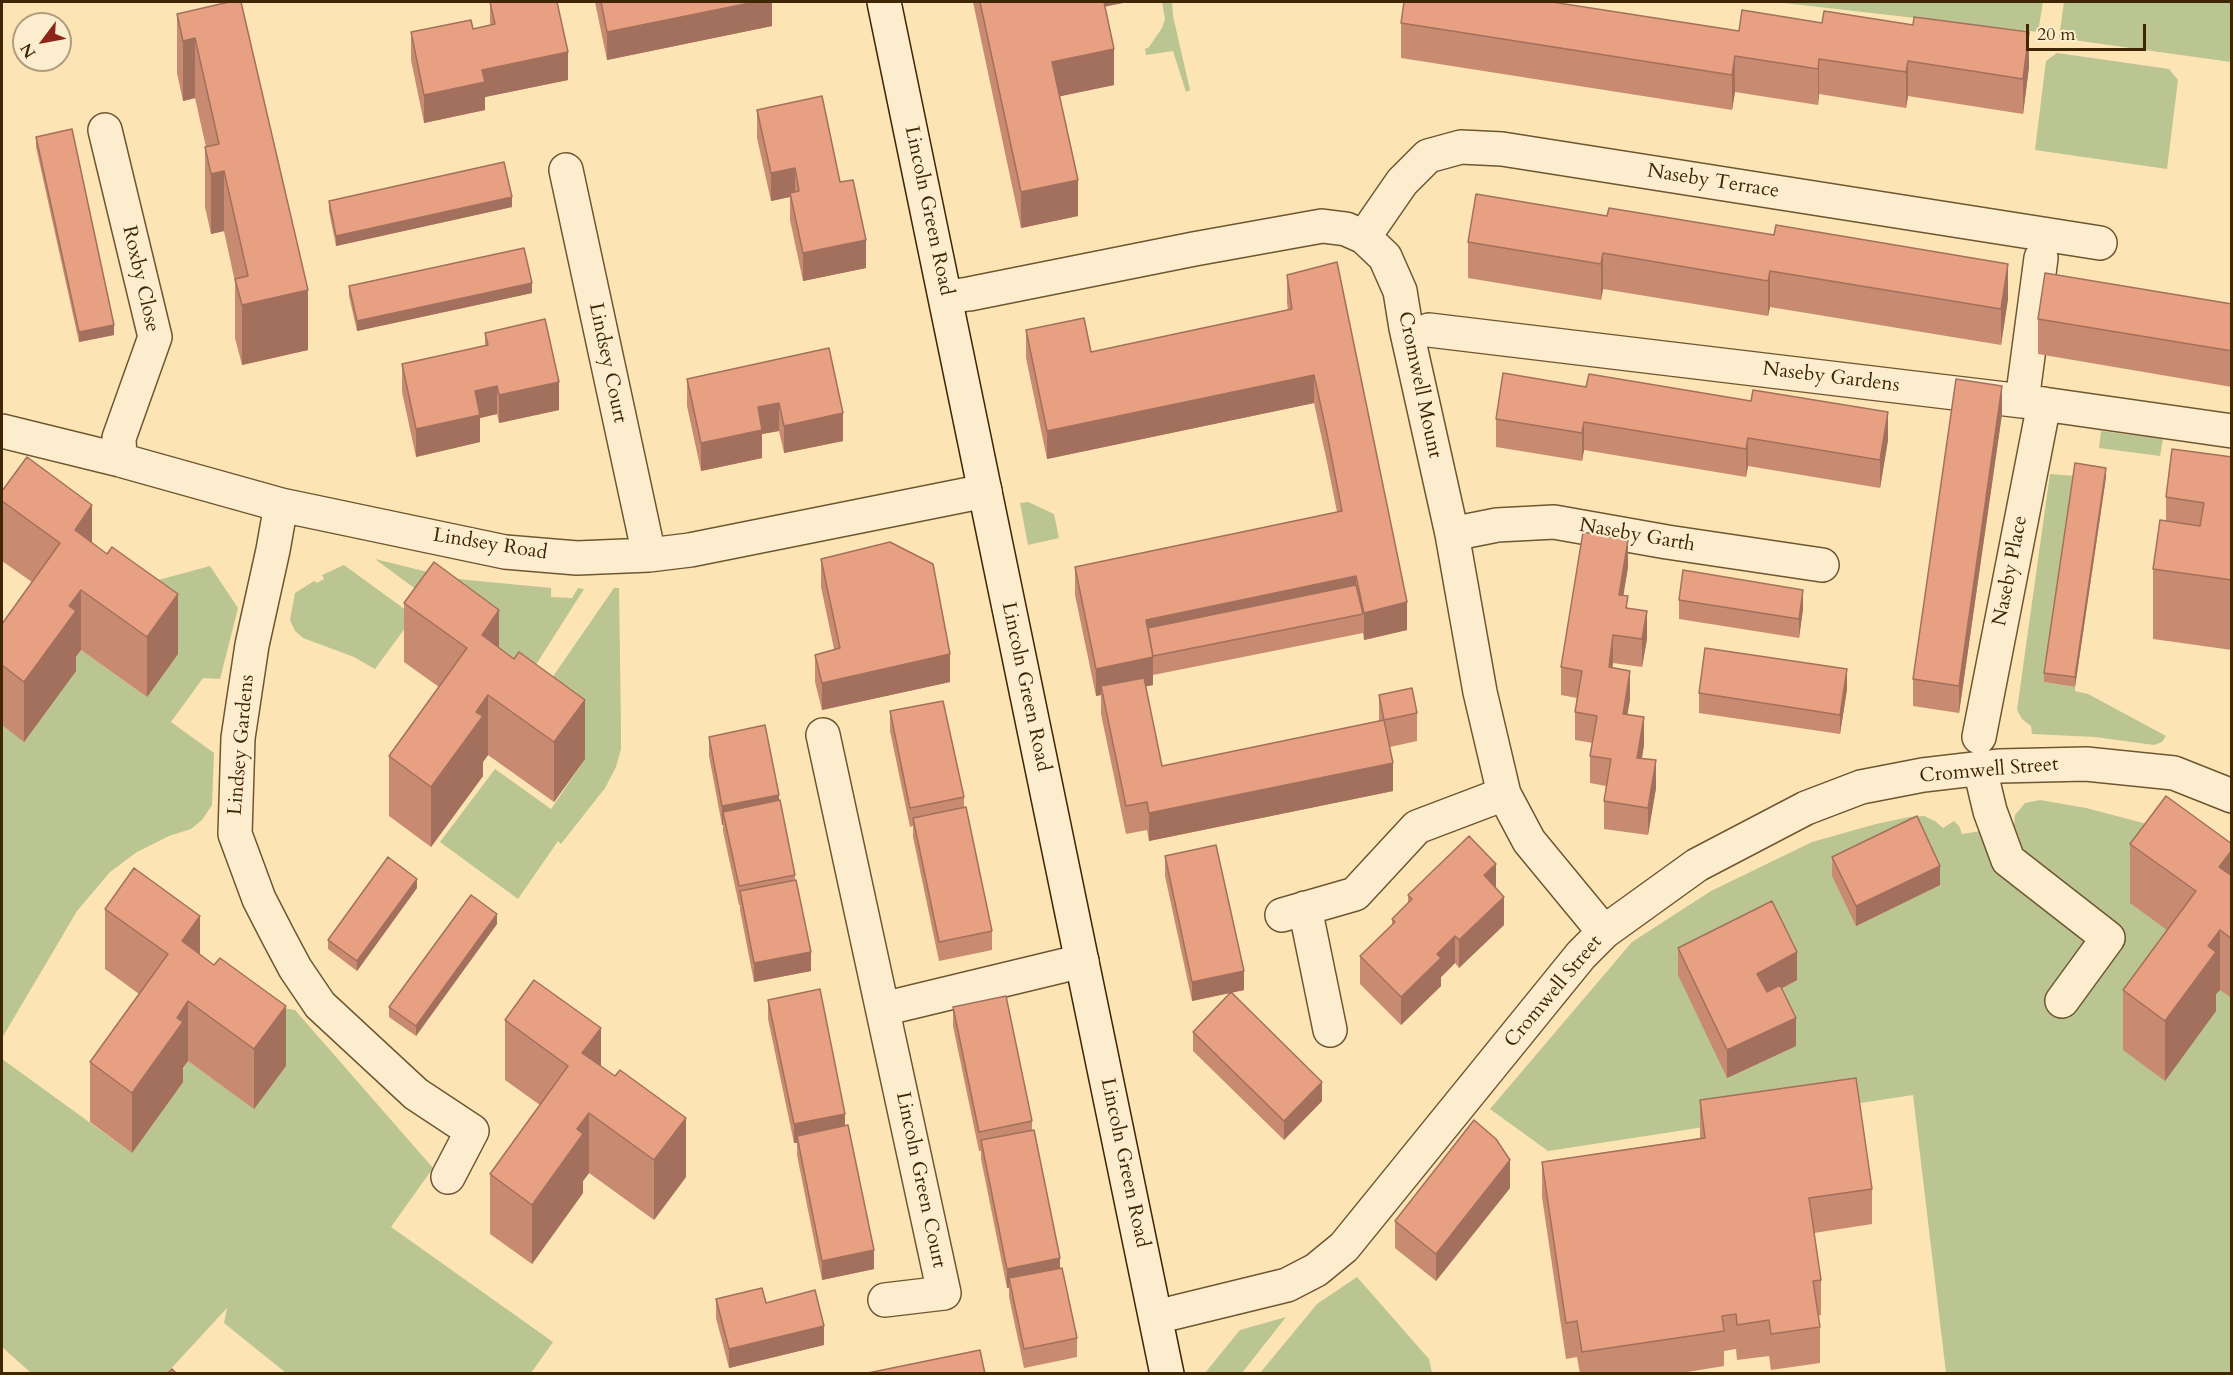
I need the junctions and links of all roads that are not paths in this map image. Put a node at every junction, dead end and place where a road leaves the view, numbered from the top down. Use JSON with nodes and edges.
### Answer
{"nodes":[{"id":1,"x":884,"y":2,"type":"edge"},
{"id":2,"x":105,"y":130,"type":"dead end"},
{"id":3,"x":566,"y":170,"type":"dead end"},
{"id":4,"x":1364,"y":237,"type":"junction"},
{"id":5,"x":2100,"y":243,"type":"dead end"},
{"id":6,"x":2042,"y":258,"type":"dead end"},
{"id":7,"x":946,"y":297,"type":"junction"},
{"id":8,"x":1429,"y":330,"type":"dead end"},
{"id":9,"x":2033,"y":402,"type":"junction"},
{"id":10,"x":2,"y":431,"type":"edge"},
{"id":11,"x":2232,"y":431,"type":"edge"},
{"id":12,"x":120,"y":460,"type":"junction"},
{"id":13,"x":985,"y":491,"type":"junction"},
{"id":14,"x":280,"y":505,"type":"junction"},
{"id":15,"x":1452,"y":534,"type":"junction"},
{"id":16,"x":649,"y":555,"type":"junction"},
{"id":17,"x":1822,"y":566,"type":"dead end"},
{"id":18,"x":823,"y":735,"type":"dead end"},
{"id":19,"x":1979,"y":753,"type":"junction"},
{"id":20,"x":1504,"y":794,"type":"junction"},
{"id":21,"x":2232,"y":796,"type":"edge"},
{"id":22,"x":1604,"y":932,"type":"junction"},
{"id":23,"x":1082,"y":961,"type":"junction"},
{"id":24,"x":2062,"y":1001,"type":"dead end"},
{"id":25,"x":883,"y":1009,"type":"junction"},
{"id":26,"x":1330,"y":1030,"type":"dead end"},
{"id":27,"x":448,"y":1177,"type":"dead end"},
{"id":28,"x":885,"y":1300,"type":"dead end"},
{"id":29,"x":1156,"y":1317,"type":"junction"},
{"id":30,"x":1167,"y":1374,"type":"edge"}],
"edges":[{"from":1,"to":7,"type":"street","name":"Lincoln Green Road"},
{"from":2,"to":12,"type":"street","name":"Roxby Close"},
{"from":3,"to":16,"type":"street","name":"Lindsey Court"},
{"from":4,"to":5,"type":"street","name":"Naseby Terrace"},
{"from":4,"to":7,"type":"street","name":"Cromwell Mount"},
{"from":4,"to":15,"type":"street","name":"Cromwell Mount"},
{"from":6,"to":9,"type":"street","name":"Naseby Place"},
{"from":7,"to":13,"type":"street","name":"Lincoln Green Road"},
{"from":8,"to":9,"type":"street","name":"Naseby Gardens"},
{"from":9,"to":11,"type":"street","name":"Naseby Gardens"},
{"from":9,"to":19,"type":"street","name":"Naseby Place"},
{"from":10,"to":12,"type":"street","name":"Lindsey Road"},
{"from":12,"to":14,"type":"street","name":"Lindsey Road"},
{"from":13,"to":16,"type":"street","name":"Lindsey Road"},
{"from":13,"to":23,"type":"street","name":"Lincoln Green Road"},
{"from":14,"to":16,"type":"street","name":"Lindsey Road"},
{"from":14,"to":27,"type":"street","name":"Lindsey Gardens"},
{"from":15,"to":17,"type":"street","name":"Naseby Garth"},
{"from":15,"to":20,"type":"street","name":"Cromwell Mount"},
{"from":18,"to":25,"type":"street","name":"Lincoln Green Court"},
{"from":19,"to":21,"type":"street","name":"Cromwell Street"},
{"from":19,"to":22,"type":"street","name":"Cromwell Street"},
{"from":19,"to":24,"type":"street"},
{"from":20,"to":22,"type":"street","name":"Cromwell Mount"},
{"from":20,"to":26,"type":"street"},
{"from":22,"to":29,"type":"street","name":"Cromwell Street"},
{"from":23,"to":25,"type":"street"},
{"from":23,"to":29,"type":"street","name":"Lincoln Green Road"},
{"from":25,"to":28,"type":"street","name":"Lincoln Green Court"},
{"from":29,"to":30,"type":"street","name":"Lincoln Green Road"}]}
